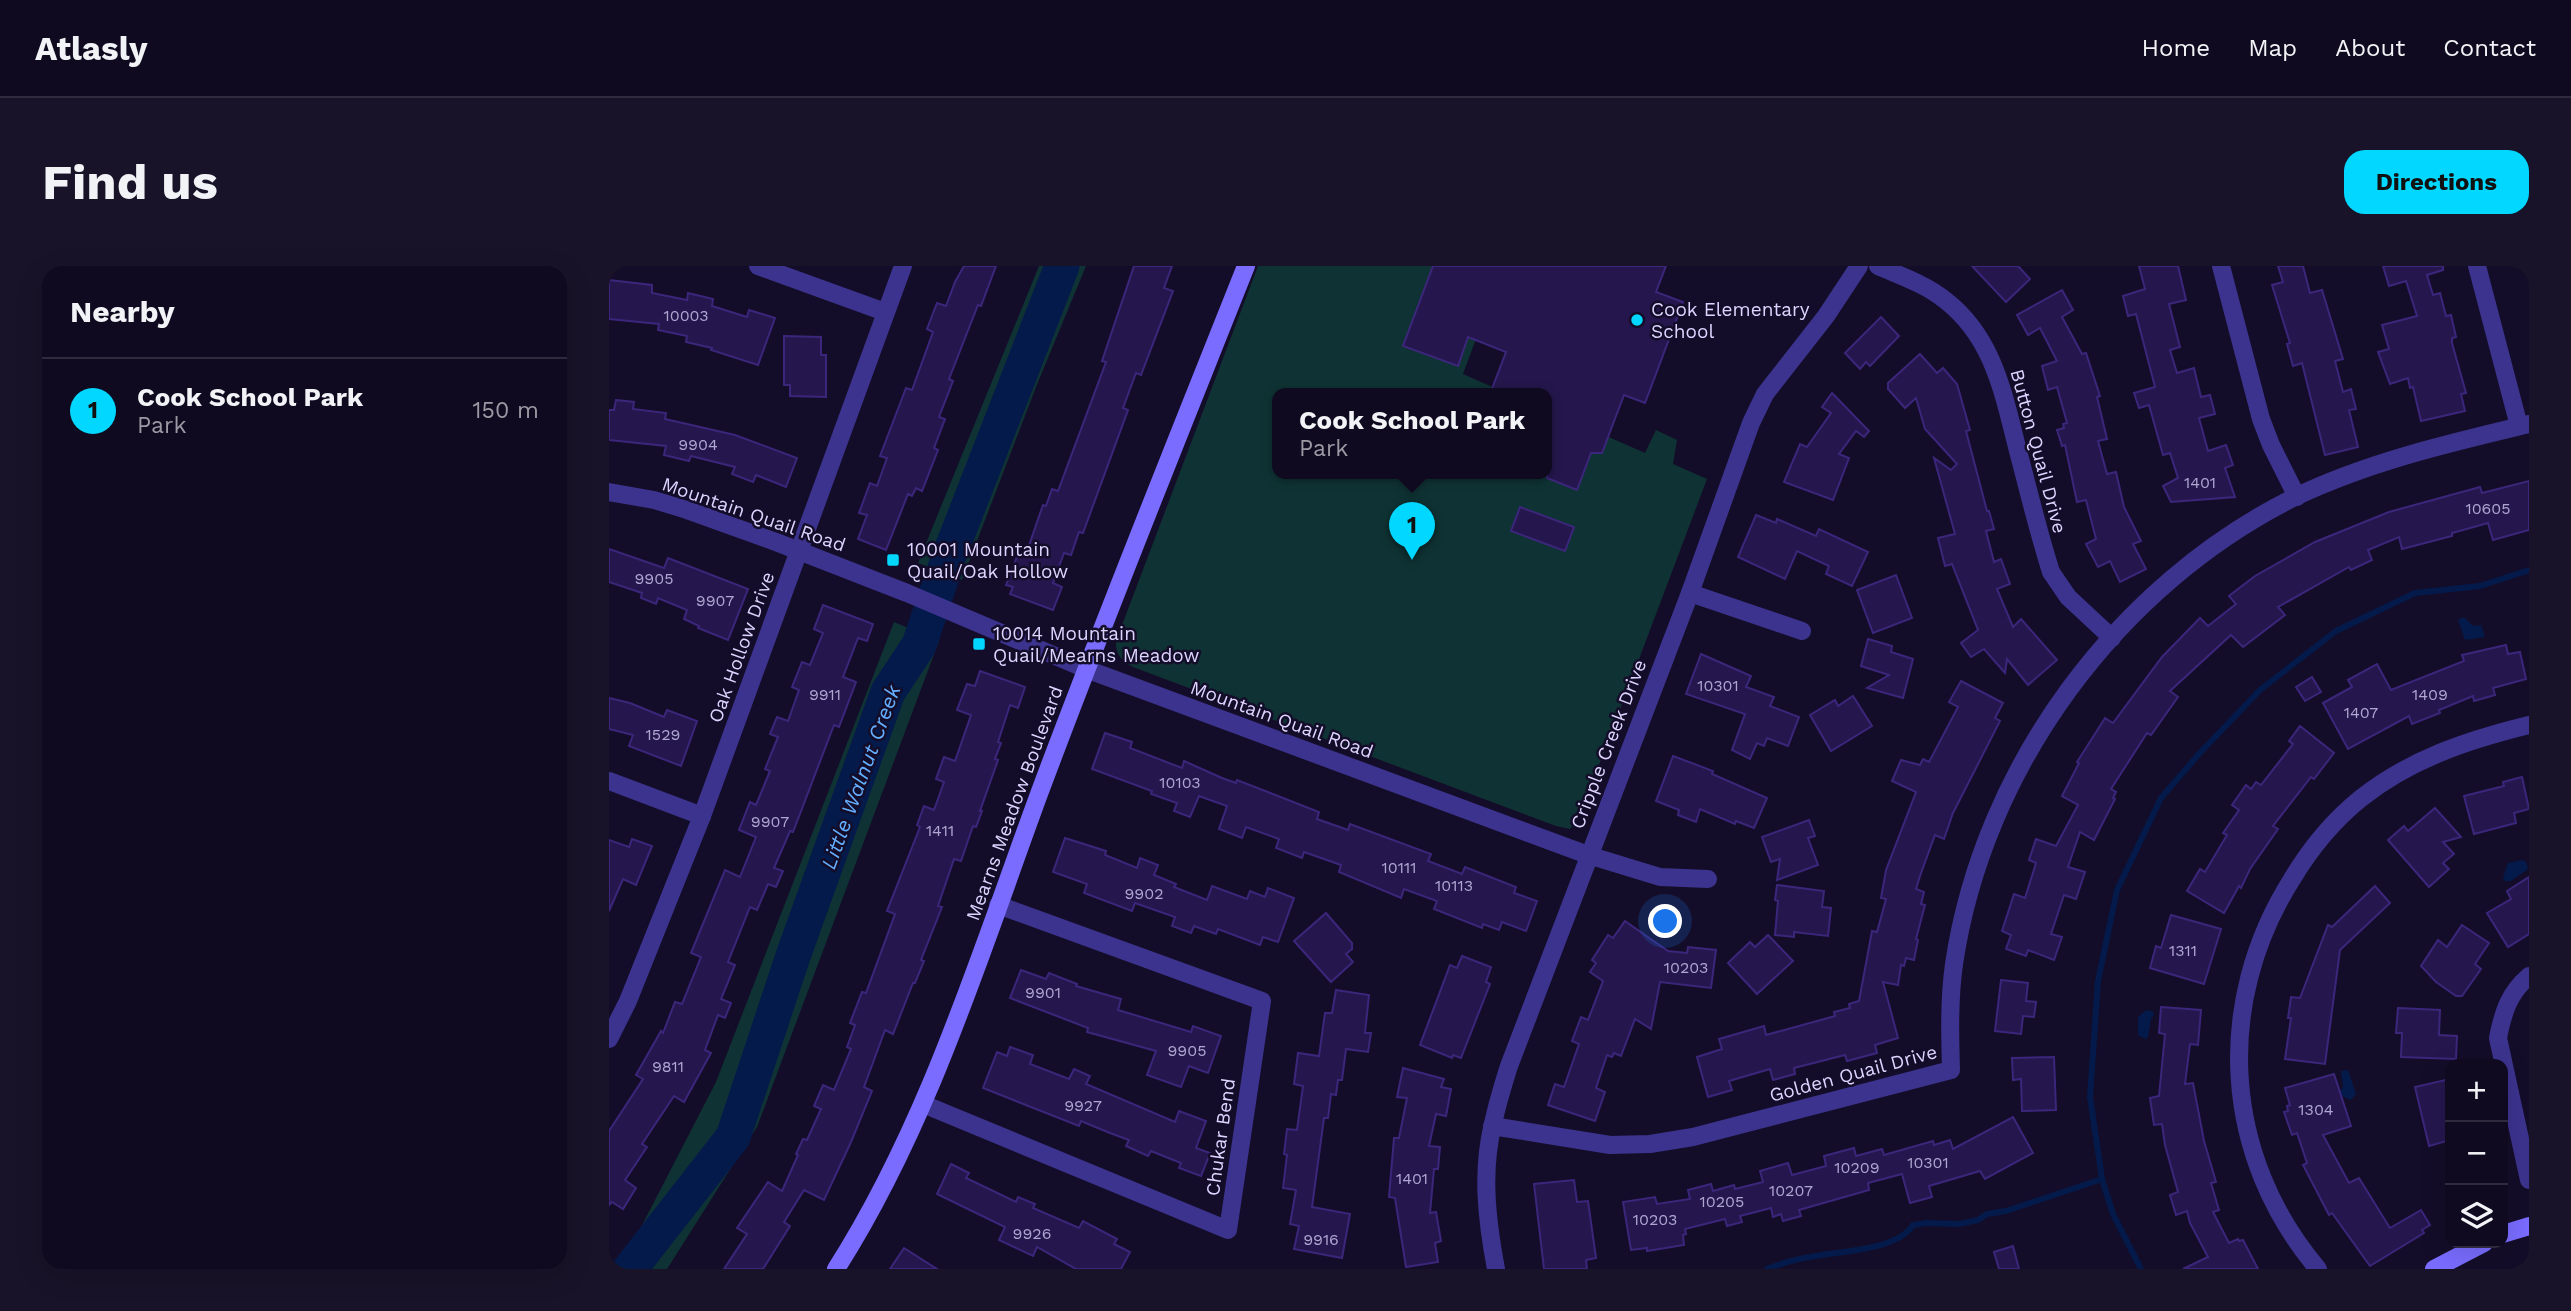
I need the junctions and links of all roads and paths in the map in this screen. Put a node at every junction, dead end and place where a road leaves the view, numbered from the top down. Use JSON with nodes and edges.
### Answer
{"nodes":[{"id":1,"x":758,"y":266,"type":"edge"},
{"id":2,"x":903,"y":266,"type":"edge"},
{"id":3,"x":1246,"y":266,"type":"edge"},
{"id":4,"x":1859,"y":266,"type":"edge"},
{"id":5,"x":1878,"y":266,"type":"edge"},
{"id":6,"x":2221,"y":266,"type":"edge"},
{"id":7,"x":2477,"y":266,"type":"edge"},
{"id":8,"x":885,"y":312,"type":"junction"},
{"id":9,"x":2524,"y":425,"type":"edge"},
{"id":10,"x":609,"y":492,"type":"edge"},
{"id":11,"x":2297,"y":496,"type":"junction"},
{"id":12,"x":798,"y":551,"type":"junction"},
{"id":13,"x":1690,"y":593,"type":"junction"},
{"id":14,"x":1802,"y":631,"type":"dead end"},
{"id":15,"x":2112,"y":638,"type":"junction"},
{"id":16,"x":1086,"y":669,"type":"junction"},
{"id":17,"x":2529,"y":725,"type":"edge"},
{"id":18,"x":609,"y":781,"type":"edge"},
{"id":19,"x":702,"y":816,"type":"junction"},
{"id":20,"x":1588,"y":855,"type":"junction"},
{"id":21,"x":1708,"y":878,"type":"dead end"},
{"id":22,"x":998,"y":905,"type":"junction"},
{"id":23,"x":2529,"y":976,"type":"edge"},
{"id":24,"x":609,"y":1038,"type":"edge"},
{"id":25,"x":923,"y":1104,"type":"junction"},
{"id":26,"x":1492,"y":1126,"type":"junction"},
{"id":27,"x":2529,"y":1180,"type":"edge"},
{"id":28,"x":2529,"y":1226,"type":"edge"},
{"id":29,"x":2508,"y":1232,"type":"edge"},
{"id":30,"x":2474,"y":1248,"type":"edge"},
{"id":31,"x":836,"y":1269,"type":"edge"},
{"id":32,"x":1496,"y":1269,"type":"edge"},
{"id":33,"x":2318,"y":1269,"type":"edge"},
{"id":34,"x":2434,"y":1269,"type":"edge"}],
"edges":[{"from":1,"to":8,"type":"street"},
{"from":2,"to":8,"type":"street","name":"Oak Hollow Drive"},
{"from":3,"to":16,"type":"street","name":"Mearns Meadow Boulevard"},
{"from":4,"to":13,"type":"street","name":"Cripple Creek Drive"},
{"from":5,"to":15,"type":"street","name":"Button Quail Drive"},
{"from":6,"to":11,"type":"street"},
{"from":7,"to":9,"type":"street"},
{"from":8,"to":12,"type":"street","name":"Oak Hollow Drive"},
{"from":9,"to":11,"type":"street","name":"Golden Quail Drive"},
{"from":10,"to":12,"type":"street","name":"Mountain Quail Road"},
{"from":11,"to":15,"type":"street","name":"Golden Quail Drive"},
{"from":12,"to":16,"type":"street","name":"Mountain Quail Road"},
{"from":12,"to":19,"type":"street","name":"Oak Hollow Drive"},
{"from":13,"to":14,"type":"street"},
{"from":13,"to":20,"type":"street","name":"Cripple Creek Drive"},
{"from":15,"to":26,"type":"street","name":"Golden Quail Drive"},
{"from":16,"to":20,"type":"street","name":"Mountain Quail Road"},
{"from":16,"to":22,"type":"street","name":"Mearns Meadow Boulevard"},
{"from":17,"to":33,"type":"street"},
{"from":18,"to":19,"type":"street"},
{"from":19,"to":24,"type":"street","name":"Oak Hollow Drive"},
{"from":20,"to":21,"type":"street","name":"Mountain Quail Road"},
{"from":20,"to":26,"type":"street","name":"Cripple Creek Drive"},
{"from":22,"to":25,"type":"street","name":"Mearns Meadow Boulevard"},
{"from":22,"to":25,"type":"street","name":"Chukar Bend"},
{"from":23,"to":27,"type":"street"},
{"from":25,"to":31,"type":"street","name":"Mearns Meadow Boulevard"},
{"from":26,"to":32,"type":"street","name":"Cripple Creek Drive"},
{"from":28,"to":29,"type":"street"},
{"from":30,"to":34,"type":"street"}]}
